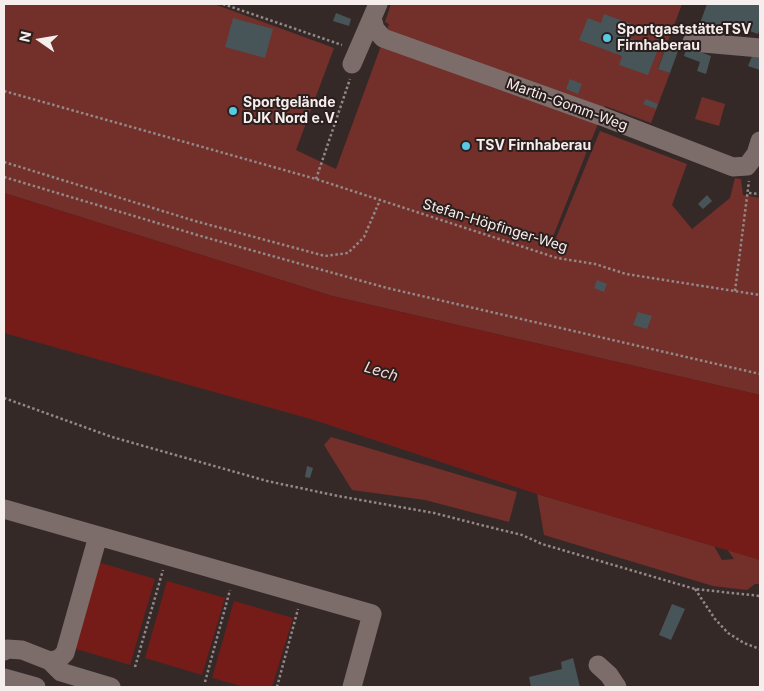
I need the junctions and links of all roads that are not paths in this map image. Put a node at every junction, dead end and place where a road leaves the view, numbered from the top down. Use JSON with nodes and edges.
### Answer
{"nodes":[{"id":1,"x":375,"y":11,"type":"edge"},
{"id":2,"x":692,"y":42,"type":"dead end"},
{"id":3,"x":760,"y":48,"type":"edge"},
{"id":4,"x":354,"y":57,"type":"road end"},
{"id":5,"x":760,"y":142,"type":"edge"},
{"id":6,"x":4,"y":509,"type":"edge"},
{"id":7,"x":98,"y":536,"type":"junction"},
{"id":8,"x":4,"y":651,"type":"edge"},
{"id":9,"x":50,"y":661,"type":"junction"},
{"id":10,"x":598,"y":665,"type":"dead end"},
{"id":11,"x":4,"y":678,"type":"edge"},
{"id":12,"x":36,"y":687,"type":"edge"},
{"id":13,"x":111,"y":687,"type":"edge"},
{"id":14,"x":352,"y":687,"type":"edge"},
{"id":15,"x":617,"y":687,"type":"edge"}],
"edges":[{"from":1,"to":4,"type":"street"},
{"from":1,"to":5,"type":"street","name":"Martin-Gomm-Weg"},
{"from":2,"to":3,"type":"street"},
{"from":6,"to":7,"type":"street"},
{"from":7,"to":9,"type":"street"},
{"from":7,"to":14,"type":"street"},
{"from":8,"to":9,"type":"street"},
{"from":9,"to":13,"type":"street"},
{"from":10,"to":15,"type":"street"},
{"from":11,"to":12,"type":"street"}]}
